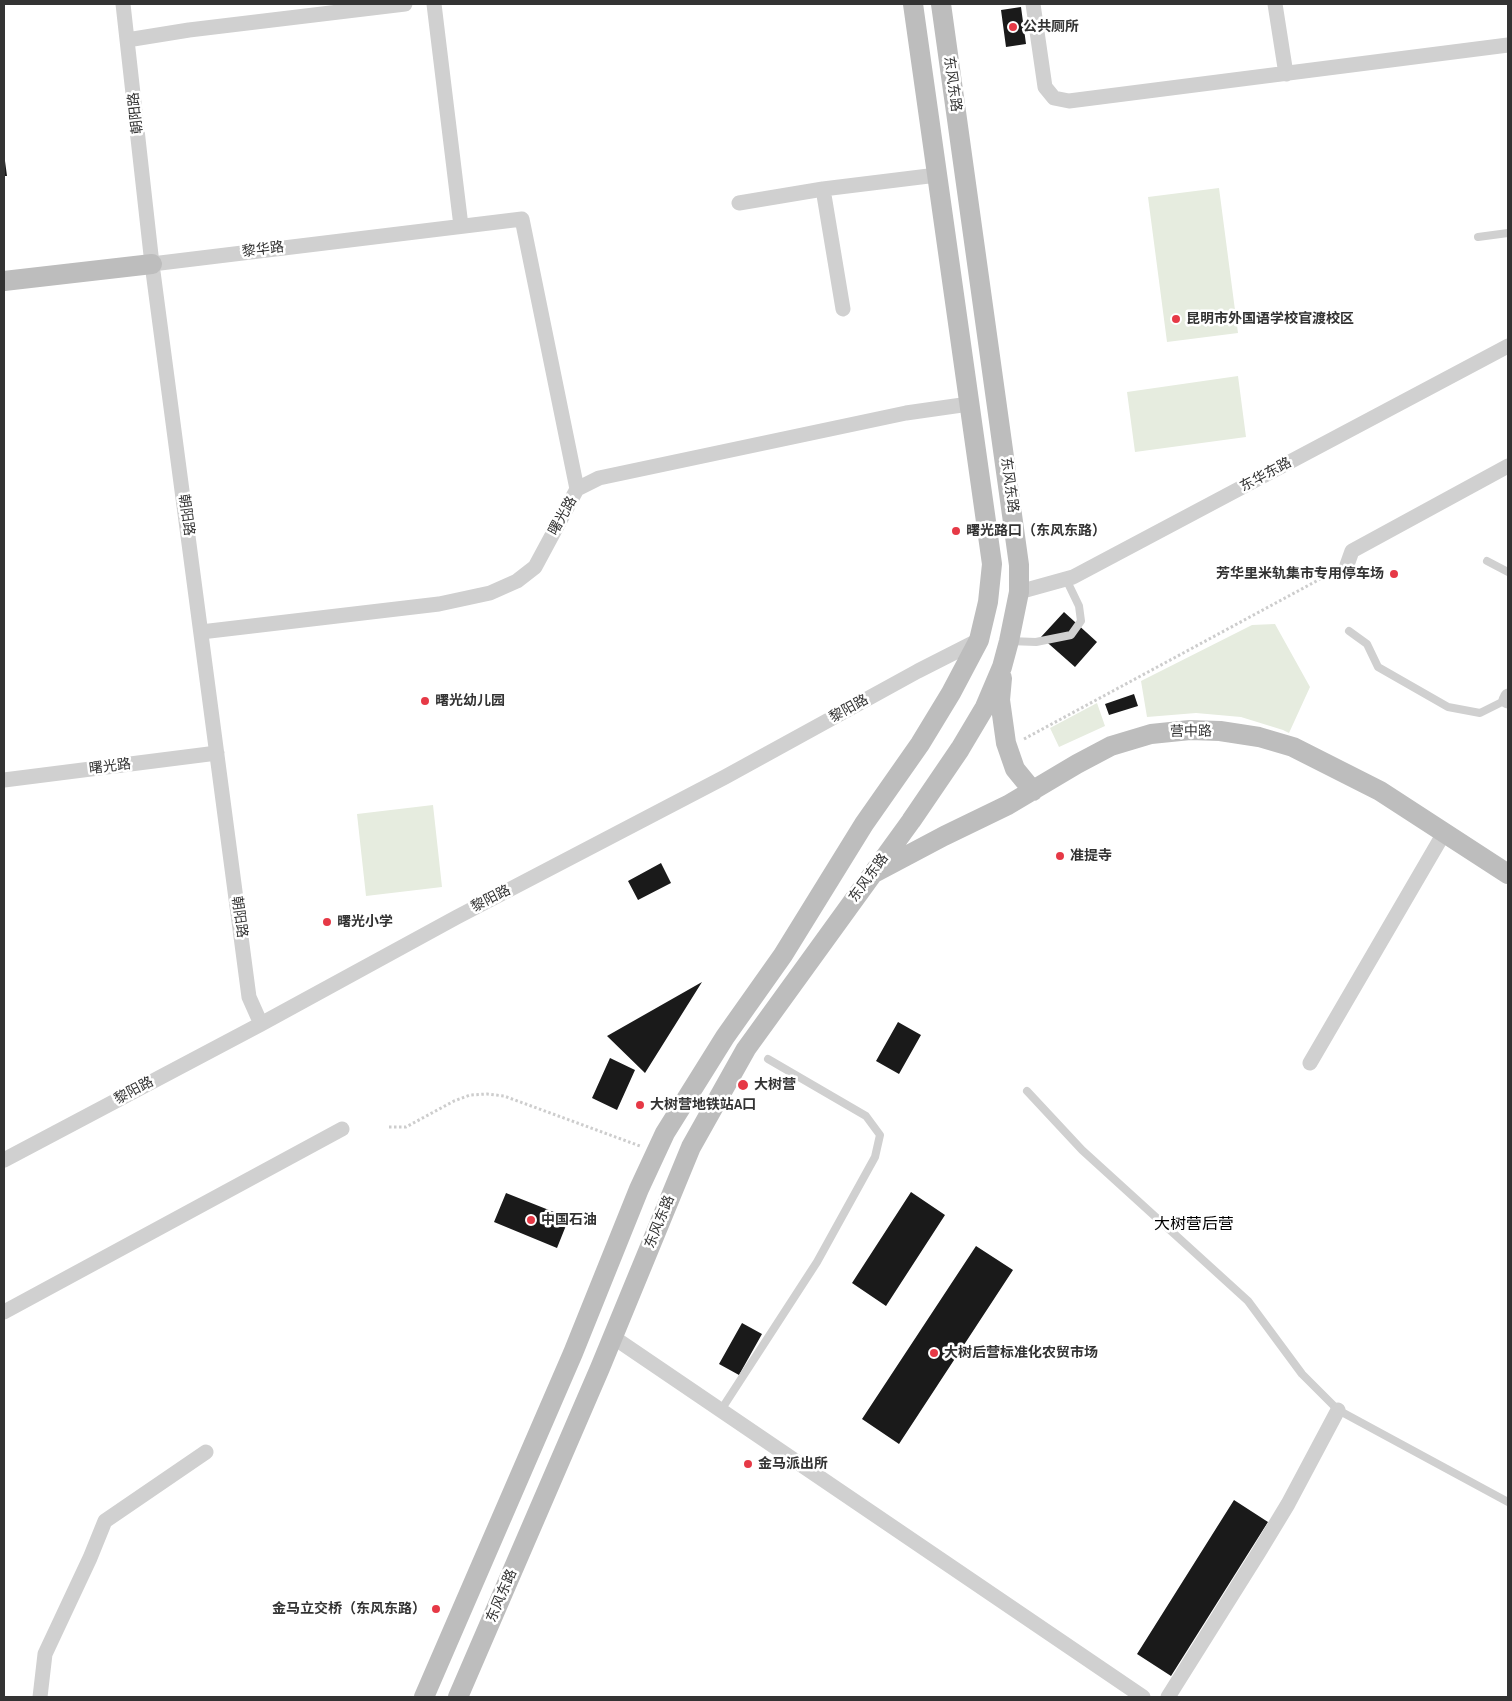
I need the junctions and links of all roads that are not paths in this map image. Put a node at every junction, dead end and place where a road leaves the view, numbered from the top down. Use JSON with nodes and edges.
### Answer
{"nodes":[{"id":1,"x":124,"y":4,"type":"edge"},
{"id":2,"x":405,"y":4,"type":"edge"},
{"id":3,"x":434,"y":4,"type":"edge"},
{"id":4,"x":914,"y":4,"type":"edge"},
{"id":5,"x":941,"y":4,"type":"edge"},
{"id":6,"x":1034,"y":4,"type":"edge"},
{"id":7,"x":1275,"y":4,"type":"edge"},
{"id":8,"x":128,"y":40,"type":"junction"},
{"id":9,"x":1508,"y":45,"type":"edge"},
{"id":10,"x":1286,"y":74,"type":"junction"},
{"id":11,"x":937,"y":175,"type":"junction"},
{"id":12,"x":823,"y":190,"type":"junction"},
{"id":13,"x":739,"y":202,"type":"dead end"},
{"id":14,"x":461,"y":226,"type":"junction"},
{"id":15,"x":1508,"y":233,"type":"edge"},
{"id":16,"x":1478,"y":237,"type":"dead end"},
{"id":17,"x":152,"y":264,"type":"junction"},
{"id":18,"x":4,"y":281,"type":"edge"},
{"id":19,"x":843,"y":309,"type":"dead end"},
{"id":20,"x":1508,"y":346,"type":"edge"},
{"id":21,"x":969,"y":404,"type":"junction"},
{"id":22,"x":1508,"y":466,"type":"edge"},
{"id":23,"x":578,"y":489,"type":"junction"},
{"id":24,"x":1487,"y":560,"type":"dead end"},
{"id":25,"x":1347,"y":565,"type":"road end"},
{"id":26,"x":1508,"y":572,"type":"edge"},
{"id":27,"x":1066,"y":579,"type":"junction"},
{"id":28,"x":1019,"y":592,"type":"junction"},
{"id":29,"x":201,"y":632,"type":"junction"},
{"id":30,"x":1349,"y":632,"type":"dead end"},
{"id":31,"x":979,"y":640,"type":"junction"},
{"id":32,"x":1010,"y":642,"type":"junction"},
{"id":33,"x":1002,"y":667,"type":"junction"},
{"id":34,"x":1507,"y":699,"type":"edge"},
{"id":35,"x":217,"y":753,"type":"junction"},
{"id":36,"x":4,"y":780,"type":"edge"},
{"id":37,"x":1033,"y":791,"type":"junction"},
{"id":38,"x":1444,"y":833,"type":"junction"},
{"id":39,"x":871,"y":874,"type":"junction"},
{"id":40,"x":1508,"y":874,"type":"edge"},
{"id":41,"x":261,"y":1024,"type":"junction"},
{"id":42,"x":768,"y":1060,"type":"dead end"},
{"id":43,"x":1310,"y":1063,"type":"dead end"},
{"id":44,"x":1027,"y":1091,"type":"dead end"},
{"id":45,"x":342,"y":1129,"type":"dead end"},
{"id":46,"x":4,"y":1160,"type":"edge"},
{"id":47,"x":4,"y":1312,"type":"edge"},
{"id":48,"x":613,"y":1337,"type":"junction"},
{"id":49,"x":721,"y":1410,"type":"junction"},
{"id":50,"x":1338,"y":1410,"type":"junction"},
{"id":51,"x":206,"y":1452,"type":"dead end"},
{"id":52,"x":1508,"y":1502,"type":"edge"},
{"id":53,"x":40,"y":1697,"type":"edge"},
{"id":54,"x":424,"y":1697,"type":"edge"},
{"id":55,"x":458,"y":1697,"type":"edge"},
{"id":56,"x":1143,"y":1697,"type":"edge"},
{"id":57,"x":1168,"y":1697,"type":"edge"}],
"edges":[{"from":1,"to":8,"type":"street","name":"朝阳路"},
{"from":2,"to":8,"type":"street"},
{"from":3,"to":14,"type":"street"},
{"from":4,"to":11,"type":"main road","name":"东风东路"},
{"from":5,"to":28,"type":"main road","name":"东风东路"},
{"from":6,"to":10,"type":"street"},
{"from":7,"to":10,"type":"street"},
{"from":8,"to":17,"type":"street","name":"朝阳路"},
{"from":9,"to":10,"type":"street"},
{"from":11,"to":12,"type":"street"},
{"from":11,"to":21,"type":"main road","name":"东风东路"},
{"from":12,"to":13,"type":"street"},
{"from":12,"to":19,"type":"street"},
{"from":14,"to":17,"type":"street","name":"黎华路"},
{"from":14,"to":23,"type":"street","name":"黎华路"},
{"from":15,"to":16,"type":"lane"},
{"from":17,"to":18,"type":"main road","name":"黎华路"},
{"from":17,"to":29,"type":"street","name":"朝阳路"},
{"from":20,"to":27,"type":"street","name":"东华东路"},
{"from":21,"to":23,"type":"street","name":"曙光路"},
{"from":21,"to":31,"type":"main road","name":"东风东路"},
{"from":22,"to":25,"type":"street"},
{"from":23,"to":29,"type":"street","name":"曙光路"},
{"from":24,"to":26,"type":"lane"},
{"from":27,"to":28,"type":"street","name":"东华东路"},
{"from":27,"to":32,"type":"lane"},
{"from":28,"to":32,"type":"main road","name":"东风东路"},
{"from":29,"to":35,"type":"street","name":"朝阳路"},
{"from":30,"to":34,"type":"lane"},
{"from":31,"to":41,"type":"street","name":"黎阳路"},
{"from":31,"to":54,"type":"main road","name":"东风东路"},
{"from":32,"to":33,"type":"main road","name":"东风东路"},
{"from":33,"to":37,"type":"main road"},
{"from":33,"to":39,"type":"main road","name":"东风东路"},
{"from":35,"to":36,"type":"street","name":"曙光路"},
{"from":35,"to":41,"type":"street","name":"朝阳路"},
{"from":37,"to":38,"type":"main road","name":"营中路"},
{"from":37,"to":39,"type":"main road","name":"营中路"},
{"from":38,"to":40,"type":"main road","name":"营中路"},
{"from":38,"to":43,"type":"street"},
{"from":39,"to":48,"type":"main road","name":"东风东路"},
{"from":41,"to":46,"type":"street","name":"黎阳路"},
{"from":42,"to":49,"type":"lane"},
{"from":44,"to":50,"type":"lane"},
{"from":45,"to":47,"type":"street"},
{"from":48,"to":49,"type":"street"},
{"from":48,"to":55,"type":"main road","name":"东风东路"},
{"from":49,"to":56,"type":"street"},
{"from":50,"to":52,"type":"lane"},
{"from":50,"to":57,"type":"street"},
{"from":51,"to":53,"type":"street"}]}
